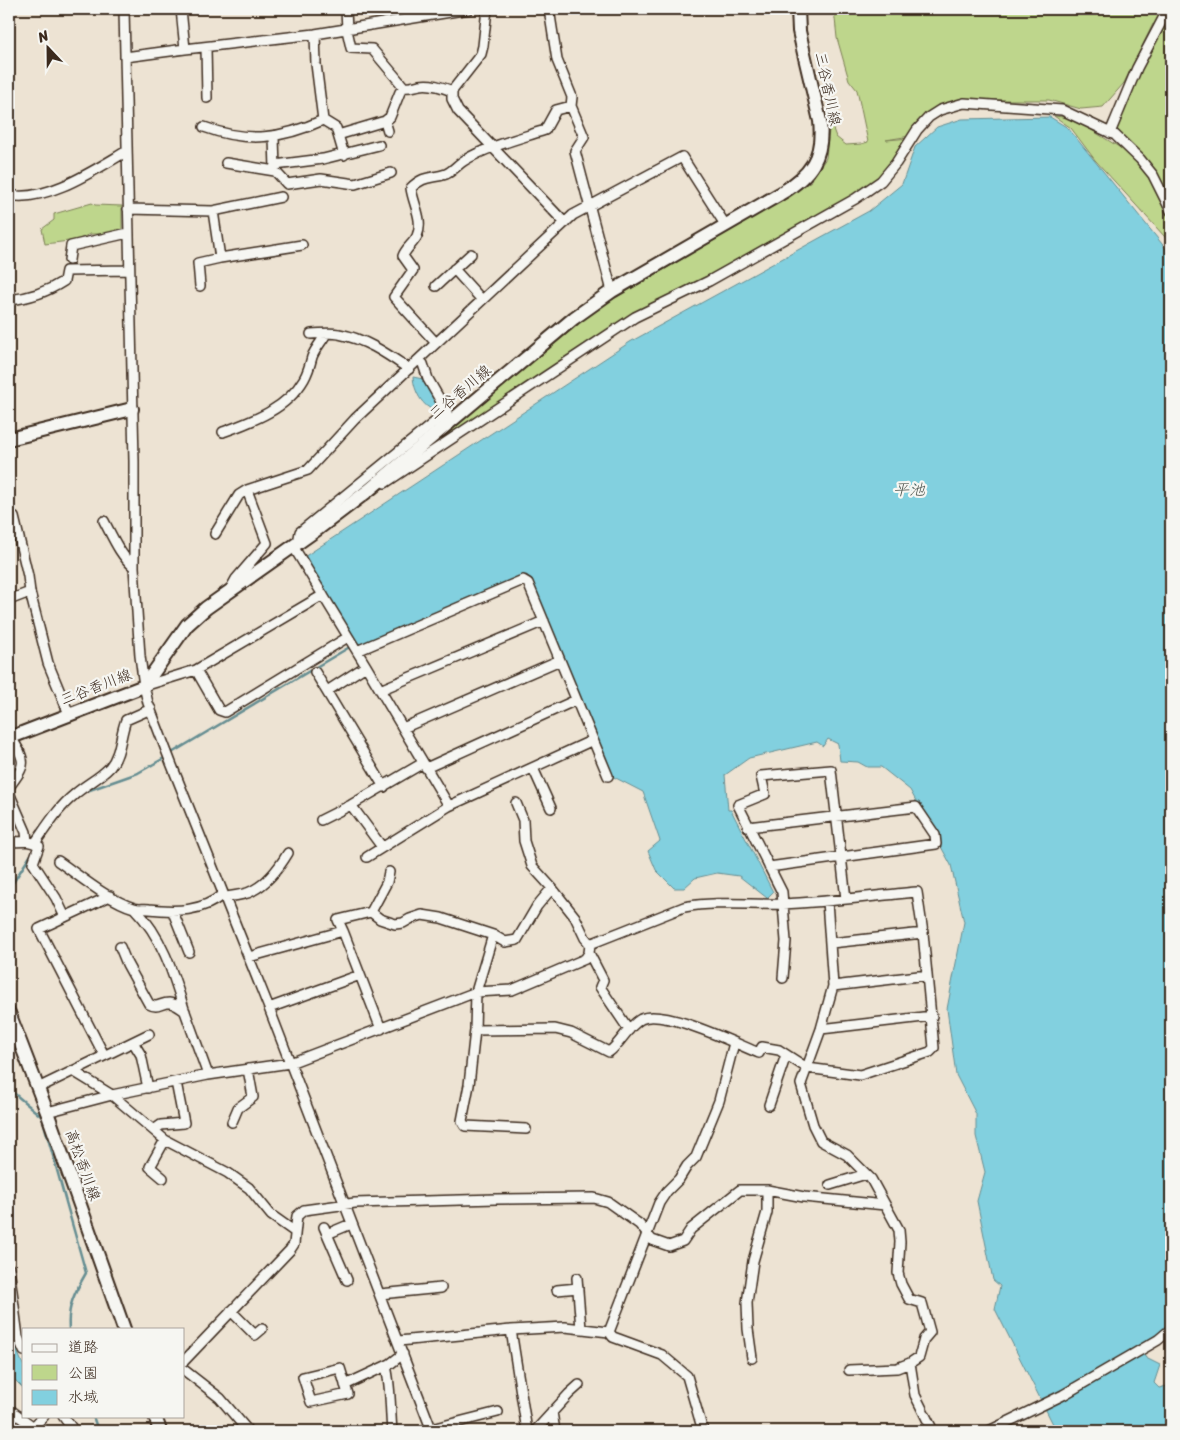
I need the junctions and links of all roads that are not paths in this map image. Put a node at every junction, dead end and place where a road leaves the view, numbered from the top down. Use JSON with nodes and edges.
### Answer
{"nodes":[{"id":1,"x":124,"y":9,"type":"edge"},
{"id":2,"x":181,"y":9,"type":"edge"},
{"id":3,"x":346,"y":9,"type":"edge"},
{"id":4,"x":465,"y":9,"type":"edge"},
{"id":5,"x":487,"y":9,"type":"edge"},
{"id":6,"x":549,"y":9,"type":"edge"},
{"id":7,"x":798,"y":9,"type":"edge"},
{"id":8,"x":1168,"y":9,"type":"edge"},
{"id":9,"x":347,"y":30,"type":"junction"},
{"id":10,"x":315,"y":34,"type":"junction"},
{"id":11,"x":206,"y":47,"type":"junction"},
{"id":12,"x":185,"y":49,"type":"junction"},
{"id":13,"x":125,"y":58,"type":"junction"},
{"id":14,"x":452,"y":91,"type":"junction"},
{"id":15,"x":400,"y":92,"type":"dead end"},
{"id":16,"x":207,"y":98,"type":"dead end"},
{"id":17,"x":571,"y":106,"type":"junction"},
{"id":18,"x":323,"y":120,"type":"junction"},
{"id":19,"x":385,"y":121,"type":"junction"},
{"id":20,"x":204,"y":126,"type":"dead end"},
{"id":21,"x":388,"y":131,"type":"dead end"},
{"id":22,"x":1110,"y":133,"type":"junction"},
{"id":23,"x":338,"y":135,"type":"junction"},
{"id":24,"x":274,"y":137,"type":"junction"},
{"id":25,"x":379,"y":145,"type":"dead end"},
{"id":26,"x":493,"y":147,"type":"junction"},
{"id":27,"x":127,"y":151,"type":"junction"},
{"id":28,"x":344,"y":155,"type":"junction"},
{"id":29,"x":226,"y":163,"type":"dead end"},
{"id":30,"x":275,"y":168,"type":"junction"},
{"id":31,"x":391,"y":173,"type":"dead end"},
{"id":32,"x":9,"y":196,"type":"edge"},
{"id":33,"x":281,"y":197,"type":"dead end"},
{"id":34,"x":589,"y":207,"type":"junction"},
{"id":35,"x":128,"y":209,"type":"junction"},
{"id":36,"x":213,"y":211,"type":"junction"},
{"id":37,"x":1171,"y":211,"type":"edge"},
{"id":38,"x":565,"y":223,"type":"junction"},
{"id":39,"x":726,"y":226,"type":"junction"},
{"id":40,"x":128,"y":233,"type":"junction"},
{"id":41,"x":302,"y":245,"type":"dead end"},
{"id":42,"x":471,"y":254,"type":"dead end"},
{"id":43,"x":220,"y":258,"type":"junction"},
{"id":44,"x":69,"y":260,"type":"dead end"},
{"id":45,"x":454,"y":269,"type":"junction"},
{"id":46,"x":129,"y":270,"type":"junction"},
{"id":47,"x":200,"y":286,"type":"dead end"},
{"id":48,"x":436,"y":286,"type":"dead end"},
{"id":49,"x":612,"y":291,"type":"junction"},
{"id":50,"x":9,"y":300,"type":"edge"},
{"id":51,"x":482,"y":300,"type":"junction"},
{"id":52,"x":311,"y":334,"type":"dead end"},
{"id":53,"x":326,"y":334,"type":"junction"},
{"id":54,"x":436,"y":343,"type":"junction"},
{"id":55,"x":419,"y":360,"type":"junction"},
{"id":56,"x":409,"y":369,"type":"junction"},
{"id":57,"x":132,"y":409,"type":"junction"},
{"id":58,"x":224,"y":432,"type":"dead end"},
{"id":59,"x":9,"y":439,"type":"edge"},
{"id":60,"x":247,"y":490,"type":"junction"},
{"id":61,"x":369,"y":490,"type":"junction"},
{"id":62,"x":14,"y":517,"type":"dead end"},
{"id":63,"x":104,"y":521,"type":"dead end"},
{"id":64,"x":215,"y":534,"type":"dead end"},
{"id":65,"x":295,"y":545,"type":"junction"},
{"id":66,"x":134,"y":567,"type":"junction"},
{"id":67,"x":230,"y":591,"type":"junction"},
{"id":68,"x":30,"y":592,"type":"junction"},
{"id":69,"x":323,"y":595,"type":"junction"},
{"id":70,"x":9,"y":600,"type":"edge"},
{"id":71,"x":544,"y":621,"type":"junction"},
{"id":72,"x":348,"y":637,"type":"junction"},
{"id":73,"x":357,"y":651,"type":"junction"},
{"id":74,"x":560,"y":660,"type":"junction"},
{"id":75,"x":366,"y":666,"type":"junction"},
{"id":76,"x":196,"y":670,"type":"junction"},
{"id":77,"x":316,"y":672,"type":"dead end"},
{"id":78,"x":144,"y":686,"type":"junction"},
{"id":79,"x":380,"y":690,"type":"junction"},
{"id":80,"x":327,"y":691,"type":"junction"},
{"id":81,"x":576,"y":700,"type":"junction"},
{"id":82,"x":151,"y":709,"type":"junction"},
{"id":83,"x":69,"y":714,"type":"junction"},
{"id":84,"x":403,"y":728,"type":"junction"},
{"id":85,"x":10,"y":738,"type":"edge"},
{"id":86,"x":593,"y":740,"type":"junction"},
{"id":87,"x":425,"y":765,"type":"junction"},
{"id":88,"x":533,"y":768,"type":"junction"},
{"id":89,"x":608,"y":776,"type":"dead end"},
{"id":90,"x":9,"y":787,"type":"edge"},
{"id":91,"x":384,"y":787,"type":"junction"},
{"id":92,"x":9,"y":793,"type":"edge"},
{"id":93,"x":516,"y":803,"type":"dead end"},
{"id":94,"x":351,"y":805,"type":"junction"},
{"id":95,"x":449,"y":806,"type":"junction"},
{"id":96,"x":551,"y":808,"type":"dead end"},
{"id":97,"x":836,"y":816,"type":"junction"},
{"id":98,"x":321,"y":820,"type":"dead end"},
{"id":99,"x":748,"y":827,"type":"junction"},
{"id":100,"x":9,"y":842,"type":"edge"},
{"id":101,"x":34,"y":843,"type":"junction"},
{"id":102,"x":382,"y":847,"type":"junction"},
{"id":103,"x":288,"y":853,"type":"dead end"},
{"id":104,"x":367,"y":857,"type":"dead end"},
{"id":105,"x":841,"y":858,"type":"junction"},
{"id":106,"x":58,"y":860,"type":"dead end"},
{"id":107,"x":768,"y":867,"type":"junction"},
{"id":108,"x":389,"y":872,"type":"dead end"},
{"id":109,"x":552,"y":888,"type":"junction"},
{"id":110,"x":110,"y":896,"type":"junction"},
{"id":111,"x":224,"y":896,"type":"junction"},
{"id":112,"x":846,"y":899,"type":"junction"},
{"id":113,"x":827,"y":901,"type":"junction"},
{"id":114,"x":782,"y":904,"type":"junction"},
{"id":115,"x":135,"y":909,"type":"junction"},
{"id":116,"x":173,"y":912,"type":"junction"},
{"id":117,"x":371,"y":912,"type":"junction"},
{"id":118,"x":65,"y":917,"type":"junction"},
{"id":119,"x":343,"y":931,"type":"junction"},
{"id":120,"x":923,"y":933,"type":"junction"},
{"id":121,"x":493,"y":935,"type":"junction"},
{"id":122,"x":831,"y":944,"type":"junction"},
{"id":123,"x":120,"y":947,"type":"dead end"},
{"id":124,"x":590,"y":949,"type":"junction"},
{"id":125,"x":189,"y":952,"type":"dead end"},
{"id":126,"x":249,"y":957,"type":"junction"},
{"id":127,"x":360,"y":975,"type":"junction"},
{"id":128,"x":927,"y":975,"type":"junction"},
{"id":129,"x":783,"y":978,"type":"dead end"},
{"id":130,"x":833,"y":986,"type":"junction"},
{"id":131,"x":476,"y":992,"type":"junction"},
{"id":132,"x":269,"y":1008,"type":"junction"},
{"id":133,"x":185,"y":1010,"type":"junction"},
{"id":134,"x":9,"y":1014,"type":"edge"},
{"id":135,"x":932,"y":1016,"type":"junction"},
{"id":136,"x":381,"y":1029,"type":"junction"},
{"id":137,"x":821,"y":1029,"type":"junction"},
{"id":138,"x":474,"y":1030,"type":"junction"},
{"id":139,"x":629,"y":1030,"type":"junction"},
{"id":140,"x":148,"y":1034,"type":"dead end"},
{"id":141,"x":133,"y":1042,"type":"junction"},
{"id":142,"x":734,"y":1043,"type":"junction"},
{"id":143,"x":104,"y":1055,"type":"junction"},
{"id":144,"x":786,"y":1055,"type":"junction"},
{"id":145,"x":290,"y":1063,"type":"junction"},
{"id":146,"x":807,"y":1068,"type":"junction"},
{"id":147,"x":248,"y":1069,"type":"junction"},
{"id":148,"x":73,"y":1071,"type":"junction"},
{"id":149,"x":208,"y":1075,"type":"junction"},
{"id":150,"x":176,"y":1082,"type":"junction"},
{"id":151,"x":38,"y":1088,"type":"junction"},
{"id":152,"x":148,"y":1088,"type":"junction"},
{"id":153,"x":112,"y":1095,"type":"junction"},
{"id":154,"x":769,"y":1105,"type":"dead end"},
{"id":155,"x":47,"y":1112,"type":"junction"},
{"id":156,"x":232,"y":1122,"type":"dead end"},
{"id":157,"x":526,"y":1129,"type":"dead end"},
{"id":158,"x":154,"y":1130,"type":"junction"},
{"id":159,"x":165,"y":1140,"type":"junction"},
{"id":160,"x":866,"y":1174,"type":"junction"},
{"id":161,"x":163,"y":1178,"type":"dead end"},
{"id":162,"x":830,"y":1185,"type":"dead end"},
{"id":163,"x":767,"y":1190,"type":"junction"},
{"id":164,"x":344,"y":1205,"type":"junction"},
{"id":165,"x":885,"y":1206,"type":"junction"},
{"id":166,"x":351,"y":1224,"type":"junction"},
{"id":167,"x":295,"y":1232,"type":"junction"},
{"id":168,"x":647,"y":1234,"type":"junction"},
{"id":169,"x":9,"y":1268,"type":"edge"},
{"id":170,"x":577,"y":1278,"type":"dead end"},
{"id":171,"x":347,"y":1280,"type":"dead end"},
{"id":172,"x":441,"y":1288,"type":"dead end"},
{"id":173,"x":578,"y":1288,"type":"junction"},
{"id":174,"x":558,"y":1290,"type":"dead end"},
{"id":175,"x":380,"y":1294,"type":"junction"},
{"id":176,"x":231,"y":1311,"type":"junction"},
{"id":177,"x":124,"y":1328,"type":"edge"},
{"id":178,"x":262,"y":1329,"type":"dead end"},
{"id":179,"x":581,"y":1329,"type":"junction"},
{"id":180,"x":1171,"y":1329,"type":"edge"},
{"id":181,"x":511,"y":1330,"type":"junction"},
{"id":182,"x":609,"y":1332,"type":"junction"},
{"id":183,"x":399,"y":1341,"type":"junction"},
{"id":184,"x":22,"y":1346,"type":"edge"},
{"id":185,"x":403,"y":1354,"type":"junction"},
{"id":186,"x":752,"y":1358,"type":"dead end"},
{"id":187,"x":185,"y":1360,"type":"edge"},
{"id":188,"x":910,"y":1363,"type":"junction"},
{"id":189,"x":386,"y":1366,"type":"junction"},
{"id":190,"x":849,"y":1370,"type":"dead end"},
{"id":191,"x":185,"y":1371,"type":"edge"},
{"id":192,"x":345,"y":1385,"type":"junction"},
{"id":193,"x":580,"y":1385,"type":"dead end"},
{"id":194,"x":9,"y":1409,"type":"edge"},
{"id":195,"x":498,"y":1412,"type":"dead end"},
{"id":196,"x":552,"y":1412,"type":"junction"},
{"id":197,"x":64,"y":1418,"type":"edge"},
{"id":198,"x":156,"y":1418,"type":"edge"},
{"id":199,"x":37,"y":1429,"type":"edge"},
{"id":200,"x":432,"y":1430,"type":"edge"},
{"id":201,"x":74,"y":1431,"type":"edge"},
{"id":202,"x":160,"y":1431,"type":"edge"},
{"id":203,"x":248,"y":1431,"type":"edge"},
{"id":204,"x":392,"y":1431,"type":"edge"},
{"id":205,"x":527,"y":1431,"type":"edge"},
{"id":206,"x":535,"y":1431,"type":"edge"},
{"id":207,"x":555,"y":1431,"type":"edge"},
{"id":208,"x":703,"y":1431,"type":"edge"},
{"id":209,"x":933,"y":1431,"type":"edge"},
{"id":210,"x":988,"y":1431,"type":"edge"}],
"edges":[{"from":1,"to":13,"type":"street"},
{"from":2,"to":12,"type":"street"},
{"from":3,"to":9,"type":"street"},
{"from":4,"to":9,"type":"street"},
{"from":5,"to":14,"type":"street"},
{"from":6,"to":17,"type":"street"},
{"from":7,"to":39,"type":"main road","name":"三谷香川線"},
{"from":8,"to":22,"type":"street"},
{"from":9,"to":10,"type":"street"},
{"from":9,"to":14,"type":"street"},
{"from":10,"to":11,"type":"street"},
{"from":10,"to":18,"type":"street"},
{"from":11,"to":12,"type":"street"},
{"from":11,"to":16,"type":"street"},
{"from":12,"to":13,"type":"street"},
{"from":13,"to":27,"type":"street"},
{"from":14,"to":26,"type":"street"},
{"from":15,"to":19,"type":"street"},
{"from":17,"to":26,"type":"street"},
{"from":17,"to":34,"type":"street"},
{"from":18,"to":23,"type":"street"},
{"from":18,"to":24,"type":"street"},
{"from":19,"to":21,"type":"street"},
{"from":19,"to":23,"type":"street"},
{"from":20,"to":24,"type":"street"},
{"from":22,"to":37,"type":"street"},
{"from":22,"to":61,"type":"street"},
{"from":23,"to":28,"type":"street"},
{"from":24,"to":30,"type":"street"},
{"from":25,"to":28,"type":"street"},
{"from":26,"to":38,"type":"street"},
{"from":26,"to":54,"type":"street"},
{"from":27,"to":32,"type":"street"},
{"from":27,"to":35,"type":"street"},
{"from":28,"to":30,"type":"street"},
{"from":29,"to":30,"type":"street"},
{"from":30,"to":31,"type":"street"},
{"from":33,"to":36,"type":"street"},
{"from":34,"to":38,"type":"street"},
{"from":34,"to":39,"type":"street"},
{"from":34,"to":49,"type":"street"},
{"from":35,"to":36,"type":"street"},
{"from":35,"to":40,"type":"street"},
{"from":36,"to":43,"type":"street"},
{"from":38,"to":51,"type":"street"},
{"from":39,"to":49,"type":"main road","name":"三谷香川線"},
{"from":40,"to":44,"type":"street"},
{"from":40,"to":46,"type":"street"},
{"from":41,"to":43,"type":"street"},
{"from":42,"to":45,"type":"street"},
{"from":43,"to":47,"type":"street"},
{"from":45,"to":48,"type":"street"},
{"from":45,"to":51,"type":"street"},
{"from":46,"to":50,"type":"street"},
{"from":46,"to":57,"type":"street"},
{"from":49,"to":61,"type":"main road","name":"三谷香川線"},
{"from":51,"to":54,"type":"street"},
{"from":52,"to":53,"type":"street"},
{"from":53,"to":56,"type":"street"},
{"from":53,"to":58,"type":"street"},
{"from":54,"to":55,"type":"street"},
{"from":55,"to":56,"type":"street"},
{"from":55,"to":65,"type":"street"},
{"from":56,"to":60,"type":"street"},
{"from":57,"to":59,"type":"main road"},
{"from":57,"to":66,"type":"street"},
{"from":60,"to":64,"type":"street"},
{"from":60,"to":67,"type":"street"},
{"from":61,"to":65,"type":"main road","name":"三谷香川線"},
{"from":62,"to":68,"type":"street"},
{"from":63,"to":66,"type":"street"},
{"from":65,"to":67,"type":"main road","name":"三谷香川線"},
{"from":65,"to":69,"type":"street"},
{"from":66,"to":78,"type":"street"},
{"from":67,"to":78,"type":"main road","name":"三谷香川線"},
{"from":68,"to":70,"type":"street"},
{"from":68,"to":83,"type":"street"},
{"from":69,"to":72,"type":"street"},
{"from":69,"to":76,"type":"street"},
{"from":71,"to":73,"type":"street"},
{"from":71,"to":74,"type":"street"},
{"from":71,"to":79,"type":"street"},
{"from":72,"to":73,"type":"street"},
{"from":72,"to":76,"type":"street"},
{"from":73,"to":75,"type":"street"},
{"from":74,"to":81,"type":"street"},
{"from":74,"to":84,"type":"street"},
{"from":75,"to":79,"type":"street"},
{"from":75,"to":80,"type":"street"},
{"from":76,"to":78,"type":"street"},
{"from":77,"to":80,"type":"street"},
{"from":78,"to":82,"type":"street"},
{"from":78,"to":83,"type":"main road","name":"三谷香川線"},
{"from":79,"to":84,"type":"street"},
{"from":80,"to":91,"type":"street"},
{"from":81,"to":86,"type":"street"},
{"from":81,"to":87,"type":"street"},
{"from":82,"to":101,"type":"street"},
{"from":82,"to":111,"type":"street"},
{"from":83,"to":85,"type":"main road","name":"三谷香川線"},
{"from":84,"to":87,"type":"street"},
{"from":85,"to":90,"type":"street"},
{"from":86,"to":88,"type":"street"},
{"from":86,"to":89,"type":"street"},
{"from":87,"to":91,"type":"street"},
{"from":87,"to":95,"type":"street"},
{"from":88,"to":95,"type":"street"},
{"from":88,"to":96,"type":"street"},
{"from":91,"to":94,"type":"street"},
{"from":92,"to":101,"type":"street"},
{"from":93,"to":109,"type":"street"},
{"from":94,"to":98,"type":"street"},
{"from":94,"to":102,"type":"street"},
{"from":95,"to":102,"type":"street"},
{"from":97,"to":99,"type":"street"},
{"from":97,"to":99,"type":"street"},
{"from":97,"to":105,"type":"street"},
{"from":97,"to":105,"type":"street"},
{"from":99,"to":107,"type":"street"},
{"from":100,"to":101,"type":"street"},
{"from":101,"to":118,"type":"street"},
{"from":102,"to":104,"type":"street"},
{"from":103,"to":111,"type":"street"},
{"from":105,"to":107,"type":"street"},
{"from":105,"to":112,"type":"street"},
{"from":106,"to":110,"type":"street"},
{"from":107,"to":114,"type":"street"},
{"from":108,"to":117,"type":"street"},
{"from":109,"to":121,"type":"street"},
{"from":109,"to":124,"type":"street"},
{"from":110,"to":115,"type":"street"},
{"from":110,"to":118,"type":"street"},
{"from":111,"to":116,"type":"street"},
{"from":111,"to":126,"type":"street"},
{"from":112,"to":113,"type":"street"},
{"from":112,"to":120,"type":"street"},
{"from":113,"to":114,"type":"street"},
{"from":113,"to":122,"type":"street"},
{"from":114,"to":124,"type":"street"},
{"from":114,"to":129,"type":"street"},
{"from":115,"to":116,"type":"street"},
{"from":115,"to":133,"type":"street"},
{"from":116,"to":125,"type":"street"},
{"from":117,"to":119,"type":"street"},
{"from":117,"to":121,"type":"street"},
{"from":118,"to":143,"type":"street"},
{"from":119,"to":126,"type":"street"},
{"from":119,"to":127,"type":"street"},
{"from":120,"to":122,"type":"street"},
{"from":120,"to":128,"type":"street"},
{"from":121,"to":131,"type":"street"},
{"from":122,"to":130,"type":"street"},
{"from":123,"to":133,"type":"street"},
{"from":124,"to":131,"type":"street"},
{"from":124,"to":139,"type":"street"},
{"from":126,"to":132,"type":"street"},
{"from":127,"to":132,"type":"street"},
{"from":127,"to":136,"type":"street"},
{"from":128,"to":130,"type":"street"},
{"from":128,"to":135,"type":"street"},
{"from":130,"to":137,"type":"street"},
{"from":131,"to":136,"type":"street"},
{"from":131,"to":138,"type":"street"},
{"from":132,"to":145,"type":"street"},
{"from":133,"to":149,"type":"street"},
{"from":134,"to":151,"type":"main road","name":"高松香川線"},
{"from":135,"to":137,"type":"street"},
{"from":135,"to":146,"type":"street"},
{"from":136,"to":145,"type":"street"},
{"from":137,"to":146,"type":"street"},
{"from":138,"to":139,"type":"street"},
{"from":138,"to":157,"type":"street"},
{"from":139,"to":142,"type":"street"},
{"from":140,"to":141,"type":"street"},
{"from":141,"to":143,"type":"street"},
{"from":141,"to":152,"type":"street"},
{"from":142,"to":144,"type":"street"},
{"from":142,"to":168,"type":"street"},
{"from":143,"to":148,"type":"street"},
{"from":144,"to":146,"type":"street"},
{"from":144,"to":154,"type":"street"},
{"from":145,"to":147,"type":"street"},
{"from":145,"to":164,"type":"street"},
{"from":146,"to":160,"type":"street"},
{"from":147,"to":149,"type":"street"},
{"from":147,"to":156,"type":"street"},
{"from":148,"to":151,"type":"street"},
{"from":148,"to":153,"type":"street"},
{"from":149,"to":150,"type":"street"},
{"from":150,"to":152,"type":"street"},
{"from":150,"to":158,"type":"street"},
{"from":151,"to":155,"type":"main road","name":"高松香川線"},
{"from":152,"to":153,"type":"street"},
{"from":153,"to":155,"type":"street"},
{"from":153,"to":158,"type":"street"},
{"from":155,"to":177,"type":"main road","name":"高松香川線"},
{"from":158,"to":159,"type":"street"},
{"from":159,"to":161,"type":"street"},
{"from":159,"to":167,"type":"street"},
{"from":160,"to":162,"type":"street"},
{"from":160,"to":165,"type":"street"},
{"from":163,"to":165,"type":"street"},
{"from":163,"to":168,"type":"street"},
{"from":163,"to":186,"type":"street"},
{"from":164,"to":166,"type":"street"},
{"from":164,"to":167,"type":"street"},
{"from":164,"to":168,"type":"street"},
{"from":165,"to":188,"type":"street"},
{"from":166,"to":171,"type":"street"},
{"from":166,"to":175,"type":"street"},
{"from":167,"to":176,"type":"street"},
{"from":168,"to":182,"type":"street"},
{"from":169,"to":184,"type":"street"},
{"from":170,"to":173,"type":"street"},
{"from":172,"to":175,"type":"street"},
{"from":173,"to":174,"type":"street"},
{"from":173,"to":179,"type":"street"},
{"from":175,"to":183,"type":"street"},
{"from":176,"to":178,"type":"street"},
{"from":176,"to":187,"type":"street"},
{"from":179,"to":181,"type":"street"},
{"from":179,"to":182,"type":"street"},
{"from":180,"to":210,"type":"street"},
{"from":181,"to":183,"type":"street"},
{"from":181,"to":205,"type":"street"},
{"from":182,"to":208,"type":"street"},
{"from":183,"to":185,"type":"street"},
{"from":185,"to":189,"type":"street"},
{"from":185,"to":200,"type":"street"},
{"from":188,"to":190,"type":"street"},
{"from":188,"to":209,"type":"street"},
{"from":189,"to":192,"type":"street"},
{"from":189,"to":204,"type":"street"},
{"from":191,"to":203,"type":"street"},
{"from":192,"to":192,"type":"street"},
{"from":193,"to":196,"type":"street"},
{"from":194,"to":199,"type":"street"},
{"from":195,"to":200,"type":"street"},
{"from":196,"to":206,"type":"street"},
{"from":196,"to":207,"type":"street"},
{"from":197,"to":201,"type":"street"},
{"from":198,"to":202,"type":"main road"}]}
